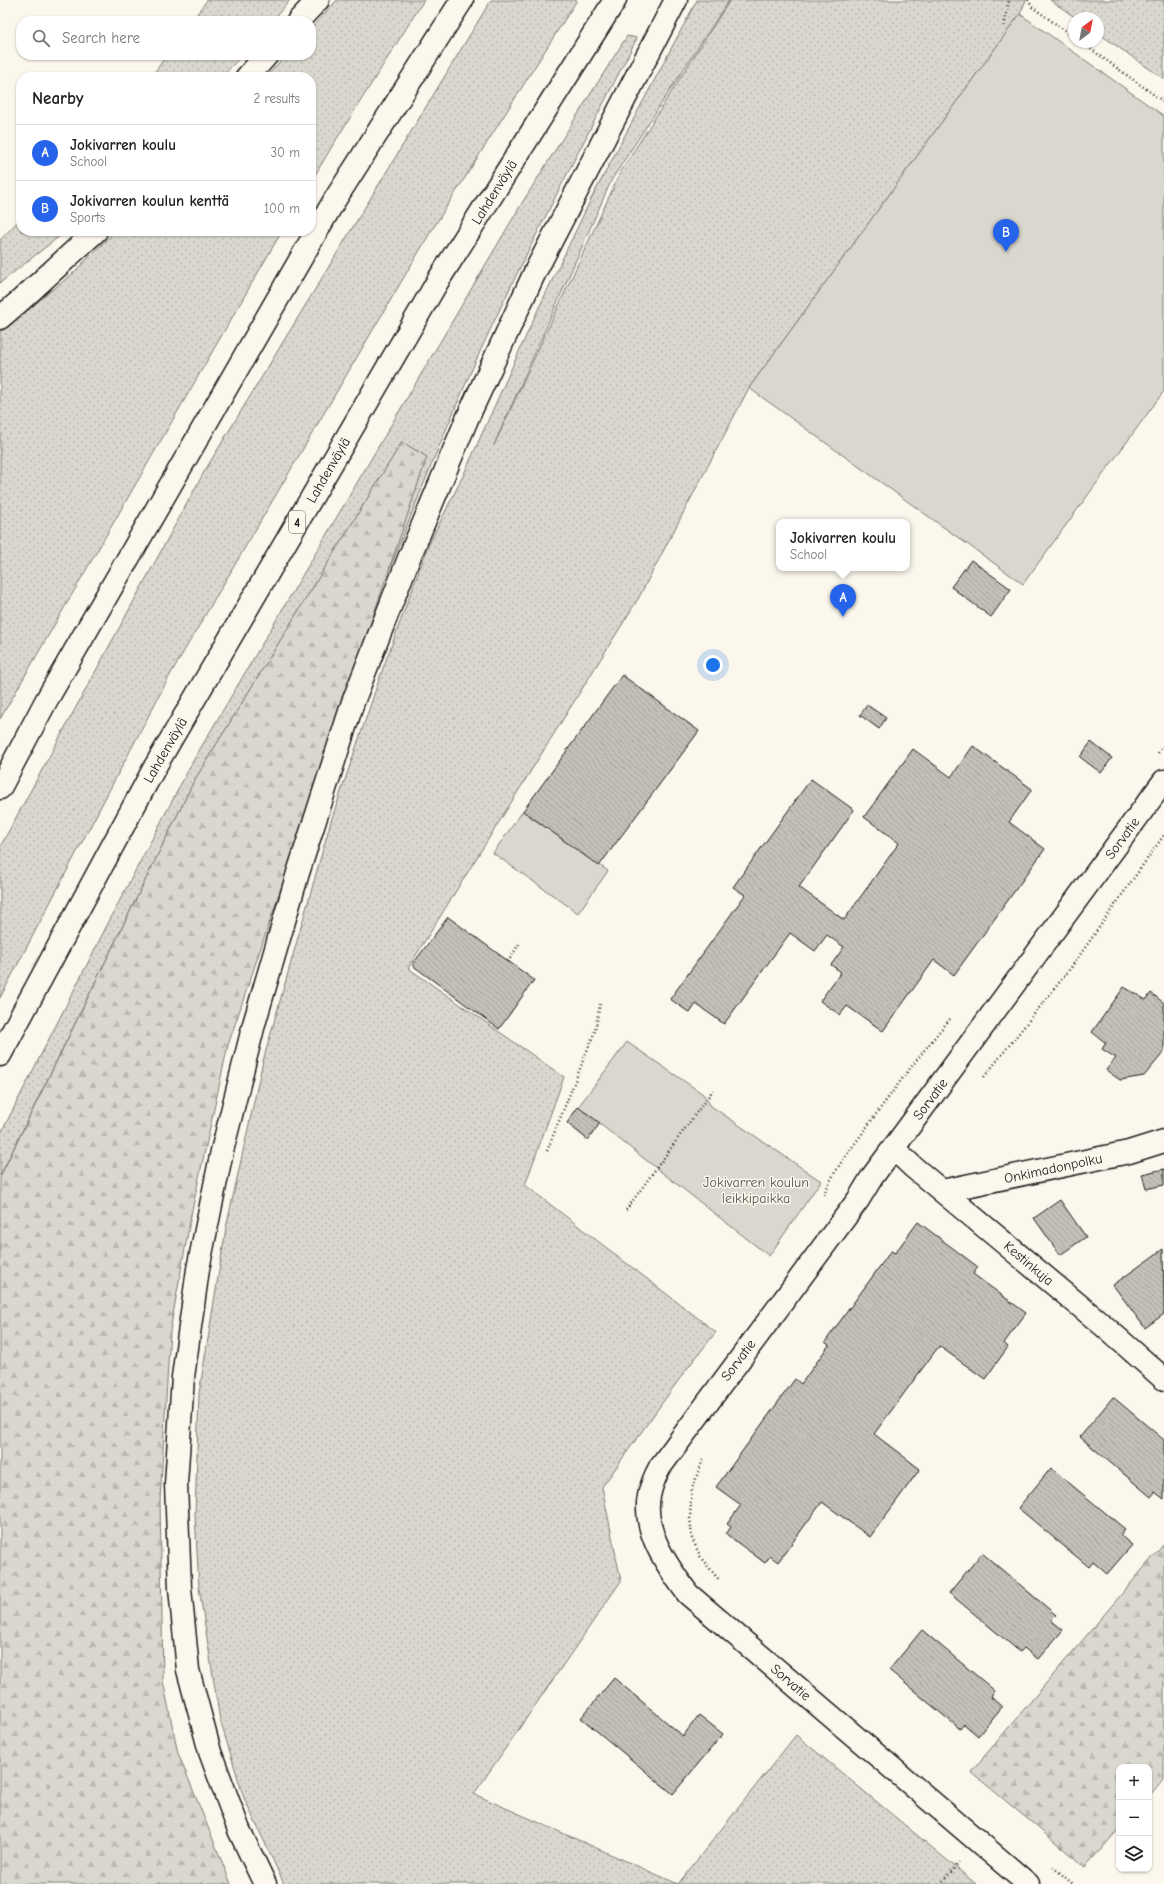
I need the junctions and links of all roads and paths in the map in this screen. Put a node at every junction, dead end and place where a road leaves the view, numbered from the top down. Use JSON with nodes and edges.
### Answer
{"nodes":[{"id":1,"x":318,"y":0,"type":"edge"},
{"id":2,"x":462,"y":0,"type":"edge"},
{"id":3,"x":615,"y":0,"type":"edge"},
{"id":4,"x":676,"y":0,"type":"edge"},
{"id":5,"x":1009,"y":0,"type":"edge"},
{"id":6,"x":1028,"y":0,"type":"edge"},
{"id":7,"x":303,"y":16,"type":"edge"},
{"id":8,"x":1004,"y":26,"type":"dead end"},
{"id":9,"x":1068,"y":33,"type":"edge"},
{"id":10,"x":1089,"y":48,"type":"edge"},
{"id":11,"x":262,"y":60,"type":"edge"},
{"id":12,"x":252,"y":72,"type":"edge"},
{"id":13,"x":1164,"y":102,"type":"edge"},
{"id":14,"x":316,"y":232,"type":"edge"},
{"id":15,"x":91,"y":236,"type":"edge"},
{"id":16,"x":314,"y":236,"type":"edge"},
{"id":17,"x":0,"y":318,"type":"edge"},
{"id":18,"x":1164,"y":745,"type":"edge"},
{"id":19,"x":1158,"y":754,"type":"dead end"},
{"id":20,"x":1164,"y":781,"type":"edge"},
{"id":21,"x":0,"y":788,"type":"edge"},
{"id":22,"x":1164,"y":836,"type":"edge"},
{"id":23,"x":518,"y":944,"type":"dead end"},
{"id":24,"x":508,"y":962,"type":"dead end"},
{"id":25,"x":600,"y":1004,"type":"dead end"},
{"id":26,"x":955,"y":1014,"type":"dead end"},
{"id":27,"x":0,"y":1055,"type":"edge"},
{"id":28,"x":982,"y":1080,"type":"dead end"},
{"id":29,"x":713,"y":1090,"type":"dead end"},
{"id":30,"x":1164,"y":1141,"type":"edge"},
{"id":31,"x":893,"y":1148,"type":"junction"},
{"id":32,"x":547,"y":1151,"type":"dead end"},
{"id":33,"x":942,"y":1191,"type":"junction"},
{"id":34,"x":823,"y":1199,"type":"dead end"},
{"id":35,"x":626,"y":1210,"type":"dead end"},
{"id":36,"x":1164,"y":1379,"type":"edge"},
{"id":37,"x":705,"y":1455,"type":"dead end"},
{"id":38,"x":724,"y":1585,"type":"dead end"},
{"id":39,"x":960,"y":1862,"type":"dead end"},
{"id":40,"x":1049,"y":1864,"type":"dead end"},
{"id":41,"x":264,"y":1884,"type":"edge"},
{"id":42,"x":940,"y":1884,"type":"edge"},
{"id":43,"x":1028,"y":1884,"type":"edge"},
{"id":44,"x":1073,"y":1884,"type":"edge"}],
"edges":[{"from":1,"to":7,"type":"main road"},
{"from":2,"to":14,"type":"main road"},
{"from":3,"to":27,"type":"main road","name":"Lahdenväylä","number":"4"},
{"from":4,"to":41,"type":"main road"},
{"from":5,"to":8,"type":"path"},
{"from":6,"to":9,"type":"path"},
{"from":10,"to":13,"type":"path"},
{"from":11,"to":12,"type":"main road"},
{"from":15,"to":17,"type":"main road"},
{"from":16,"to":21,"type":"main road"},
{"from":18,"to":19,"type":"path"},
{"from":20,"to":31,"type":"main road","name":"Sorvatie"},
{"from":22,"to":28,"type":"path"},
{"from":23,"to":24,"type":"path"},
{"from":25,"to":32,"type":"path"},
{"from":26,"to":34,"type":"path"},
{"from":29,"to":35,"type":"path"},
{"from":30,"to":33,"type":"main road","name":"Onkimadonpolku"},
{"from":31,"to":33,"type":"main road","name":"Kestinkuja"},
{"from":31,"to":43,"type":"main road","name":"Sorvatie"},
{"from":33,"to":36,"type":"main road","name":"Kestinkuja"},
{"from":37,"to":38,"type":"path"},
{"from":39,"to":42,"type":"path"},
{"from":40,"to":44,"type":"path"}]}
